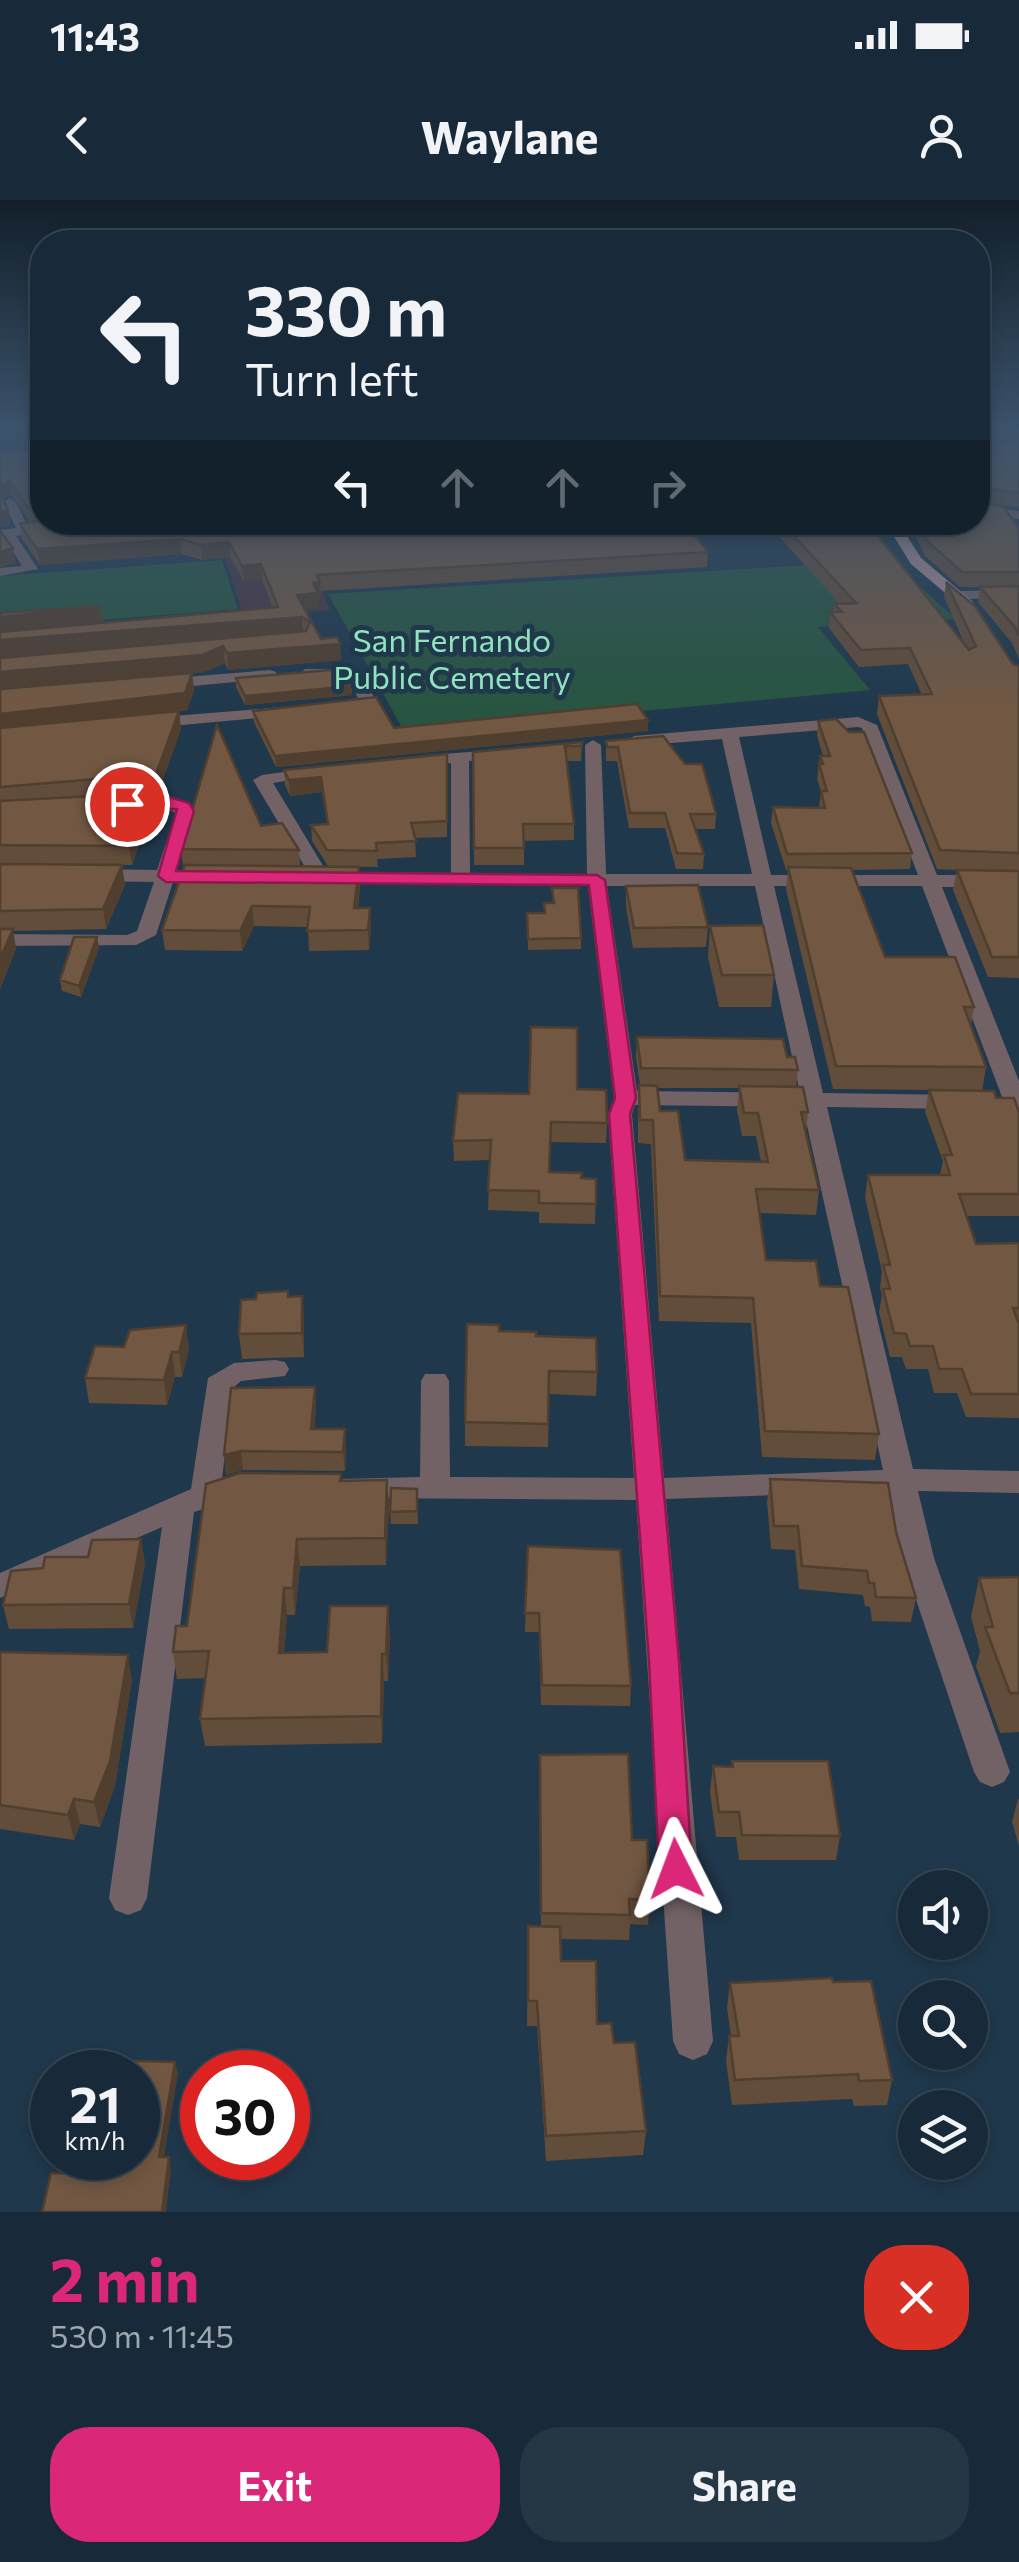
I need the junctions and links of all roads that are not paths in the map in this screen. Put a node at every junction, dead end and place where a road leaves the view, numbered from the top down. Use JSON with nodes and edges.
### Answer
{"nodes":[{"id":1,"x":10,"y":532,"type":"edge"},
{"id":2,"x":899,"y":535,"type":"edge"},
{"id":3,"x":0,"y":572,"type":"edge"},
{"id":4,"x":1019,"y":594,"type":"edge"},
{"id":5,"x":959,"y":595,"type":"junction"},
{"id":6,"x":981,"y":617,"type":"edge"},
{"id":7,"x":134,"y":686,"type":"edge"},
{"id":8,"x":321,"y":708,"type":"edge"},
{"id":9,"x":302,"y":710,"type":"edge"},
{"id":10,"x":132,"y":725,"type":"edge"},
{"id":11,"x":730,"y":732,"type":"junction"},
{"id":12,"x":517,"y":752,"type":"edge"},
{"id":13,"x":460,"y":757,"type":"junction"},
{"id":14,"x":386,"y":764,"type":"edge"},
{"id":15,"x":331,"y":769,"type":"edge"},
{"id":16,"x":100,"y":806,"type":"edge"},
{"id":17,"x":74,"y":875,"type":"edge"},
{"id":18,"x":166,"y":876,"type":"junction"},
{"id":19,"x":244,"y":878,"type":"edge"},
{"id":20,"x":368,"y":880,"type":"junction"},
{"id":21,"x":461,"y":880,"type":"junction"},
{"id":22,"x":597,"y":880,"type":"junction"},
{"id":23,"x":765,"y":881,"type":"junction"},
{"id":24,"x":931,"y":881,"type":"junction"},
{"id":25,"x":1019,"y":881,"type":"edge"},
{"id":26,"x":366,"y":902,"type":"dead end"},
{"id":27,"x":0,"y":940,"type":"edge"},
{"id":28,"x":626,"y":1098,"type":"junction"},
{"id":29,"x":816,"y":1103,"type":"junction"},
{"id":30,"x":1005,"y":1104,"type":"edge"},
{"id":31,"x":274,"y":1369,"type":"dead end"},
{"id":32,"x":435,"y":1381,"type":"dead end"},
{"id":33,"x":903,"y":1480,"type":"junction"},
{"id":34,"x":1019,"y":1482,"type":"edge"},
{"id":35,"x":262,"y":1485,"type":"edge"},
{"id":36,"x":320,"y":1486,"type":"edge"},
{"id":37,"x":435,"y":1488,"type":"junction"},
{"id":38,"x":651,"y":1490,"type":"junction"},
{"id":39,"x":193,"y":1501,"type":"junction"},
{"id":40,"x":0,"y":1586,"type":"edge"},
{"id":41,"x":992,"y":1772,"type":"dead end"},
{"id":42,"x":128,"y":1898,"type":"dead end"},
{"id":43,"x":693,"y":2041,"type":"dead end"}],
"edges":[{"from":1,"to":3,"type":"street"},
{"from":2,"to":5,"type":"main road"},
{"from":4,"to":5,"type":"street"},
{"from":5,"to":6,"type":"main road"},
{"from":7,"to":8,"type":"street"},
{"from":9,"to":10,"type":"street"},
{"from":11,"to":22,"type":"street"},
{"from":11,"to":23,"type":"street"},
{"from":11,"to":24,"type":"street"},
{"from":12,"to":13,"type":"street"},
{"from":13,"to":14,"type":"street"},
{"from":13,"to":21,"type":"street"},
{"from":15,"to":20,"type":"street"},
{"from":16,"to":18,"type":"street"},
{"from":17,"to":18,"type":"street"},
{"from":18,"to":19,"type":"street"},
{"from":18,"to":27,"type":"street"},
{"from":20,"to":21,"type":"street"},
{"from":20,"to":26,"type":"street"},
{"from":21,"to":22,"type":"street"},
{"from":22,"to":23,"type":"street"},
{"from":22,"to":28,"type":"street"},
{"from":23,"to":24,"type":"street"},
{"from":23,"to":29,"type":"street"},
{"from":24,"to":25,"type":"street"},
{"from":24,"to":30,"type":"street"},
{"from":28,"to":29,"type":"street"},
{"from":28,"to":38,"type":"street"},
{"from":29,"to":30,"type":"street"},
{"from":29,"to":33,"type":"street"},
{"from":31,"to":39,"type":"street"},
{"from":32,"to":37,"type":"street"},
{"from":33,"to":34,"type":"street"},
{"from":33,"to":38,"type":"street"},
{"from":33,"to":41,"type":"street"},
{"from":35,"to":39,"type":"street"},
{"from":36,"to":37,"type":"street"},
{"from":37,"to":38,"type":"street"},
{"from":38,"to":43,"type":"street"},
{"from":39,"to":40,"type":"street"},
{"from":39,"to":42,"type":"street"}]}
